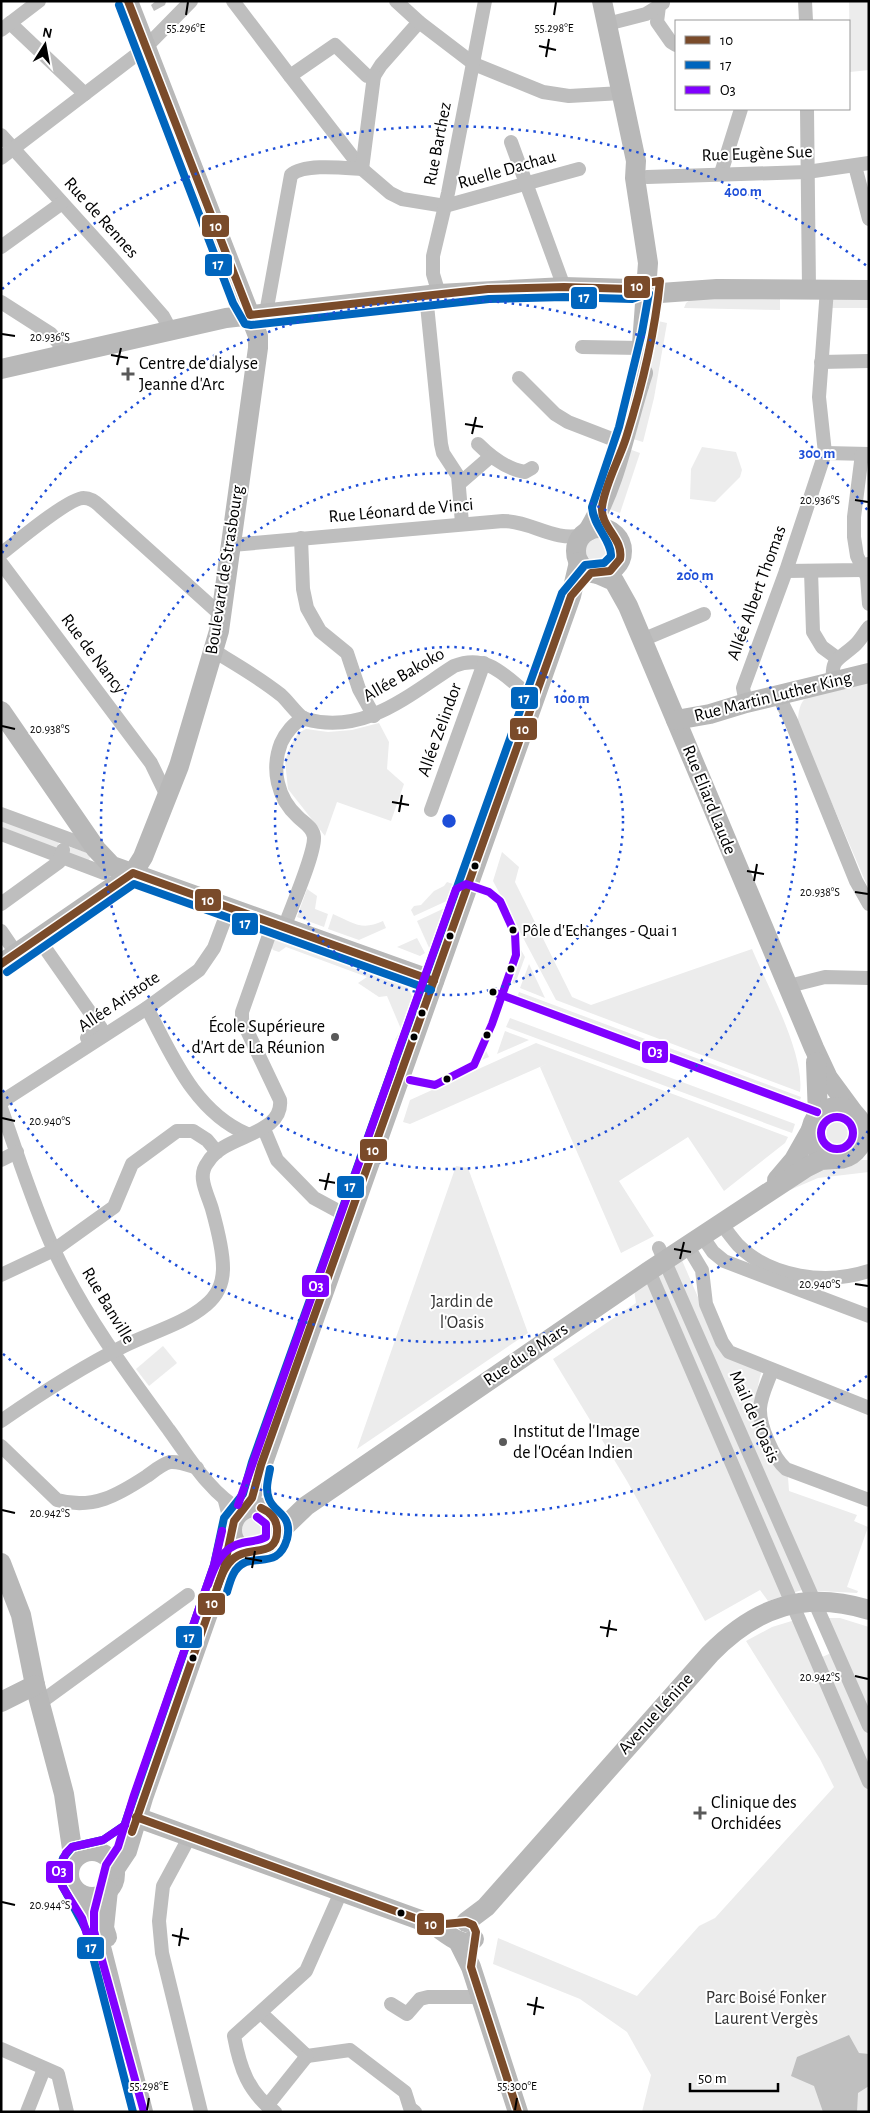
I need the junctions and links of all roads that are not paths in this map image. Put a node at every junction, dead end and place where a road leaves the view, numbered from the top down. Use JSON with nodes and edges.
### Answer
{"nodes":[{"id":1,"x":39,"y":1,"type":"edge"},
{"id":2,"x":128,"y":1,"type":"edge"},
{"id":3,"x":191,"y":1,"type":"edge"},
{"id":4,"x":233,"y":1,"type":"edge"},
{"id":5,"x":396,"y":1,"type":"edge"},
{"id":6,"x":486,"y":1,"type":"edge"},
{"id":7,"x":602,"y":1,"type":"edge"},
{"id":8,"x":806,"y":1,"type":"edge"},
{"id":9,"x":662,"y":3,"type":"edge"},
{"id":10,"x":806,"y":20,"type":"edge"},
{"id":11,"x":419,"y":22,"type":"junction"},
{"id":12,"x":607,"y":24,"type":"junction"},
{"id":13,"x":6,"y":27,"type":"edge"},
{"id":14,"x":675,"y":44,"type":"edge"},
{"id":15,"x":145,"y":48,"type":"junction"},
{"id":16,"x":474,"y":64,"type":"junction"},
{"id":17,"x":290,"y":76,"type":"junction"},
{"id":18,"x":374,"y":76,"type":"junction"},
{"id":19,"x":622,"y":93,"type":"junction"},
{"id":20,"x":85,"y":94,"type":"junction"},
{"id":21,"x":741,"y":110,"type":"edge"},
{"id":22,"x":807,"y":110,"type":"edge"},
{"id":23,"x":1,"y":135,"type":"edge"},
{"id":24,"x":511,"y":142,"type":"dead end"},
{"id":25,"x":14,"y":150,"type":"junction"},
{"id":26,"x":1,"y":158,"type":"edge"},
{"id":27,"x":862,"y":164,"type":"edge"},
{"id":28,"x":362,"y":169,"type":"junction"},
{"id":29,"x":579,"y":169,"type":"dead end"},
{"id":30,"x":641,"y":169,"type":"junction"},
{"id":31,"x":808,"y":172,"type":"junction"},
{"id":32,"x":721,"y":173,"type":"junction"},
{"id":33,"x":528,"y":184,"type":"junction"},
{"id":34,"x":62,"y":203,"type":"junction"},
{"id":35,"x":445,"y":206,"type":"junction"},
{"id":36,"x":869,"y":219,"type":"edge"},
{"id":37,"x":1,"y":248,"type":"edge"},
{"id":38,"x":564,"y":287,"type":"junction"},
{"id":39,"x":648,"y":288,"type":"junction"},
{"id":40,"x":818,"y":289,"type":"junction"},
{"id":41,"x":869,"y":290,"type":"edge"},
{"id":42,"x":432,"y":294,"type":"junction"},
{"id":43,"x":1,"y":302,"type":"edge"},
{"id":44,"x":258,"y":314,"type":"junction"},
{"id":45,"x":170,"y":329,"type":"junction"},
{"id":46,"x":582,"y":347,"type":"dead end"},
{"id":47,"x":640,"y":348,"type":"junction"},
{"id":48,"x":67,"y":353,"type":"junction"},
{"id":49,"x":869,"y":361,"type":"edge"},
{"id":50,"x":820,"y":362,"type":"junction"},
{"id":51,"x":1,"y":369,"type":"edge"},
{"id":52,"x":519,"y":378,"type":"dead end"},
{"id":53,"x":639,"y":385,"type":"junction"},
{"id":54,"x":478,"y":444,"type":"dead end"},
{"id":55,"x":625,"y":444,"type":"junction"},
{"id":56,"x":825,"y":453,"type":"junction"},
{"id":57,"x":865,"y":454,"type":"edge"},
{"id":58,"x":490,"y":457,"type":"junction"},
{"id":59,"x":532,"y":468,"type":"dead end"},
{"id":60,"x":460,"y":482,"type":"junction"},
{"id":61,"x":602,"y":509,"type":"junction"},
{"id":62,"x":462,"y":523,"type":"junction"},
{"id":63,"x":610,"y":532,"type":"junction"},
{"id":64,"x":581,"y":535,"type":"junction"},
{"id":65,"x":301,"y":538,"type":"junction"},
{"id":66,"x":232,"y":545,"type":"junction"},
{"id":67,"x":1,"y":554,"type":"edge"},
{"id":68,"x":621,"y":555,"type":"junction"},
{"id":69,"x":1,"y":563,"type":"edge"},
{"id":70,"x":866,"y":566,"type":"edge"},
{"id":71,"x":589,"y":570,"type":"junction"},
{"id":72,"x":786,"y":571,"type":"junction"},
{"id":73,"x":811,"y":571,"type":"junction"},
{"id":74,"x":869,"y":604,"type":"edge"},
{"id":75,"x":628,"y":606,"type":"junction"},
{"id":76,"x":704,"y":614,"type":"dead end"},
{"id":77,"x":222,"y":616,"type":"junction"},
{"id":78,"x":869,"y":627,"type":"edge"},
{"id":79,"x":642,"y":640,"type":"junction"},
{"id":80,"x":214,"y":651,"type":"junction"},
{"id":81,"x":837,"y":658,"type":"junction"},
{"id":82,"x":484,"y":663,"type":"junction"},
{"id":83,"x":869,"y":673,"type":"edge"},
{"id":84,"x":832,"y":683,"type":"junction"},
{"id":85,"x":778,"y":695,"type":"junction"},
{"id":86,"x":666,"y":696,"type":"junction"},
{"id":87,"x":534,"y":698,"type":"junction"},
{"id":88,"x":746,"y":703,"type":"junction"},
{"id":89,"x":1,"y":711,"type":"edge"},
{"id":90,"x":702,"y":712,"type":"junction"},
{"id":91,"x":374,"y":716,"type":"junction"},
{"id":92,"x":304,"y":718,"type":"junction"},
{"id":93,"x":676,"y":719,"type":"junction"},
{"id":94,"x":690,"y":753,"type":"junction"},
{"id":95,"x":179,"y":766,"type":"junction"},
{"id":96,"x":154,"y":767,"type":"junction"},
{"id":97,"x":167,"y":796,"type":"junction"},
{"id":98,"x":431,"y":810,"type":"dead end"},
{"id":99,"x":1,"y":814,"type":"edge"},
{"id":100,"x":1,"y":834,"type":"edge"},
{"id":101,"x":67,"y":838,"type":"junction"},
{"id":102,"x":96,"y":849,"type":"junction"},
{"id":103,"x":61,"y":856,"type":"junction"},
{"id":104,"x":104,"y":873,"type":"dead end"},
{"id":105,"x":132,"y":873,"type":"junction"},
{"id":106,"x":1,"y":904,"type":"edge"},
{"id":107,"x":869,"y":904,"type":"edge"},
{"id":108,"x":229,"y":908,"type":"junction"},
{"id":109,"x":279,"y":926,"type":"junction"},
{"id":110,"x":1,"y":931,"type":"edge"},
{"id":111,"x":38,"y":938,"type":"junction"},
{"id":112,"x":9,"y":959,"type":"edge"},
{"id":113,"x":869,"y":978,"type":"edge"},
{"id":114,"x":434,"y":981,"type":"junction"},
{"id":115,"x":788,"y":986,"type":"junction"},
{"id":116,"x":147,"y":1008,"type":"junction"},
{"id":117,"x":73,"y":1047,"type":"dead end"},
{"id":118,"x":814,"y":1048,"type":"junction"},
{"id":119,"x":1,"y":1102,"type":"edge"},
{"id":120,"x":1,"y":1108,"type":"edge"},
{"id":121,"x":861,"y":1120,"type":"edge"},
{"id":122,"x":815,"y":1122,"type":"junction"},
{"id":123,"x":264,"y":1129,"type":"junction"},
{"id":124,"x":247,"y":1134,"type":"junction"},
{"id":125,"x":17,"y":1152,"type":"junction"},
{"id":126,"x":216,"y":1152,"type":"junction"},
{"id":127,"x":851,"y":1157,"type":"edge"},
{"id":128,"x":1,"y":1160,"type":"edge"},
{"id":129,"x":747,"y":1206,"type":"junction"},
{"id":130,"x":351,"y":1218,"type":"junction"},
{"id":131,"x":721,"y":1223,"type":"junction"},
{"id":132,"x":695,"y":1240,"type":"junction"},
{"id":133,"x":54,"y":1250,"type":"junction"},
{"id":134,"x":658,"y":1260,"type":"junction"},
{"id":135,"x":869,"y":1271,"type":"edge"},
{"id":136,"x":1,"y":1275,"type":"edge"},
{"id":137,"x":869,"y":1316,"type":"edge"},
{"id":138,"x":113,"y":1352,"type":"junction"},
{"id":139,"x":772,"y":1370,"type":"junction"},
{"id":140,"x":869,"y":1408,"type":"edge"},
{"id":141,"x":1,"y":1422,"type":"edge"},
{"id":142,"x":1,"y":1446,"type":"edge"},
{"id":143,"x":196,"y":1468,"type":"junction"},
{"id":144,"x":869,"y":1500,"type":"edge"},
{"id":145,"x":306,"y":1506,"type":"junction"},
{"id":146,"x":244,"y":1515,"type":"junction"},
{"id":147,"x":278,"y":1534,"type":"junction"},
{"id":148,"x":248,"y":1551,"type":"junction"},
{"id":149,"x":1,"y":1563,"type":"edge"},
{"id":150,"x":224,"y":1568,"type":"junction"},
{"id":151,"x":188,"y":1595,"type":"dead end"},
{"id":152,"x":815,"y":1601,"type":"junction"},
{"id":153,"x":792,"y":1604,"type":"junction"},
{"id":154,"x":869,"y":1610,"type":"edge"},
{"id":155,"x":38,"y":1694,"type":"junction"},
{"id":156,"x":1,"y":1702,"type":"edge"},
{"id":157,"x":869,"y":1726,"type":"edge"},
{"id":158,"x":869,"y":1782,"type":"edge"},
{"id":159,"x":64,"y":1794,"type":"junction"},
{"id":160,"x":134,"y":1825,"type":"junction"},
{"id":161,"x":190,"y":1836,"type":"junction"},
{"id":162,"x":96,"y":1851,"type":"junction"},
{"id":163,"x":71,"y":1863,"type":"junction"},
{"id":164,"x":115,"y":1869,"type":"junction"},
{"id":165,"x":108,"y":1890,"type":"junction"},
{"id":166,"x":342,"y":1892,"type":"junction"},
{"id":167,"x":79,"y":1893,"type":"junction"},
{"id":168,"x":464,"y":1933,"type":"junction"},
{"id":169,"x":480,"y":1997,"type":"junction"},
{"id":170,"x":391,"y":2004,"type":"dead end"},
{"id":171,"x":261,"y":2013,"type":"junction"},
{"id":172,"x":1,"y":2049,"type":"edge"},
{"id":173,"x":307,"y":2056,"type":"junction"},
{"id":174,"x":44,"y":2068,"type":"junction"},
{"id":175,"x":271,"y":2109,"type":"edge"},
{"id":176,"x":27,"y":2112,"type":"edge"},
{"id":177,"x":66,"y":2112,"type":"edge"},
{"id":178,"x":143,"y":2112,"type":"edge"},
{"id":179,"x":154,"y":2112,"type":"edge"},
{"id":180,"x":201,"y":2112,"type":"edge"},
{"id":181,"x":415,"y":2112,"type":"edge"},
{"id":182,"x":518,"y":2112,"type":"edge"}],
"edges":[{"from":1,"to":13,"type":"street"},
{"from":2,"to":15,"type":"main road","name":"Boulevard de Strasbourg"},
{"from":3,"to":15,"type":"street"},
{"from":4,"to":17,"type":"street"},
{"from":5,"to":11,"type":"street"},
{"from":6,"to":16,"type":"street","name":"Rue Barthez"},
{"from":7,"to":12,"type":"main road"},
{"from":8,"to":10,"type":"street"},
{"from":9,"to":12,"type":"street"},
{"from":9,"to":14,"type":"street"},
{"from":11,"to":16,"type":"street"},
{"from":11,"to":18,"type":"street"},
{"from":12,"to":19,"type":"main road"},
{"from":13,"to":20,"type":"street"},
{"from":15,"to":20,"type":"street"},
{"from":15,"to":44,"type":"main road","name":"Boulevard de Strasbourg"},
{"from":16,"to":19,"type":"street"},
{"from":16,"to":35,"type":"street","name":"Rue Barthez"},
{"from":17,"to":18,"type":"street"},
{"from":17,"to":28,"type":"street"},
{"from":18,"to":28,"type":"street"},
{"from":19,"to":30,"type":"main road"},
{"from":20,"to":25,"type":"street"},
{"from":21,"to":32,"type":"street"},
{"from":22,"to":31,"type":"street","name":"Allée Albert Thomas"},
{"from":23,"to":25,"type":"street","name":"Rue de Rennes"},
{"from":24,"to":33,"type":"street"},
{"from":25,"to":26,"type":"street"},
{"from":25,"to":34,"type":"street","name":"Rue de Rennes"},
{"from":27,"to":31,"type":"street","name":"Rue Eugène Sue"},
{"from":27,"to":36,"type":"street"},
{"from":28,"to":35,"type":"street"},
{"from":28,"to":44,"type":"street"},
{"from":29,"to":33,"type":"street","name":"Ruelle Dachau"},
{"from":30,"to":32,"type":"street","name":"Rue Eugène Sue"},
{"from":30,"to":39,"type":"main road"},
{"from":31,"to":32,"type":"street","name":"Rue Eugène Sue"},
{"from":31,"to":40,"type":"street","name":"Allée Albert Thomas"},
{"from":33,"to":35,"type":"street","name":"Ruelle Dachau"},
{"from":33,"to":38,"type":"street"},
{"from":34,"to":37,"type":"street"},
{"from":34,"to":45,"type":"street","name":"Rue de Rennes"},
{"from":35,"to":42,"type":"street","name":"Rue Barthez"},
{"from":38,"to":39,"type":"main road"},
{"from":38,"to":42,"type":"main road"},
{"from":39,"to":40,"type":"main road"},
{"from":39,"to":47,"type":"main road"},
{"from":39,"to":53,"type":"main road"},
{"from":40,"to":41,"type":"main road"},
{"from":40,"to":50,"type":"street","name":"Allée Albert Thomas"},
{"from":42,"to":44,"type":"main road"},
{"from":42,"to":60,"type":"street","name":"Rue Barthez"},
{"from":43,"to":48,"type":"street"},
{"from":44,"to":45,"type":"main road"},
{"from":44,"to":66,"type":"main road","name":"Boulevard de Strasbourg"},
{"from":45,"to":48,"type":"main road"},
{"from":46,"to":47,"type":"street"},
{"from":47,"to":53,"type":"main road"},
{"from":48,"to":51,"type":"main road"},
{"from":49,"to":50,"type":"street"},
{"from":50,"to":56,"type":"street","name":"Allée Albert Thomas"},
{"from":52,"to":55,"type":"street"},
{"from":53,"to":55,"type":"main road"},
{"from":54,"to":58,"type":"street"},
{"from":55,"to":61,"type":"main road"},
{"from":56,"to":57,"type":"street"},
{"from":56,"to":72,"type":"street","name":"Allée Albert Thomas"},
{"from":57,"to":70,"type":"street"},
{"from":58,"to":59,"type":"street"},
{"from":58,"to":60,"type":"street"},
{"from":60,"to":62,"type":"street"},
{"from":61,"to":63,"type":"main road"},
{"from":61,"to":64,"type":"main road"},
{"from":62,"to":64,"type":"street","name":"Rue Léonard de Vinci"},
{"from":62,"to":65,"type":"street","name":"Rue Léonard de Vinci"},
{"from":63,"to":64,"type":"main road"},
{"from":63,"to":68,"type":"main road"},
{"from":64,"to":71,"type":"main road"},
{"from":65,"to":66,"type":"street","name":"Rue Léonard de Vinci"},
{"from":65,"to":91,"type":"street"},
{"from":66,"to":77,"type":"main road","name":"Boulevard de Strasbourg"},
{"from":67,"to":77,"type":"street"},
{"from":68,"to":71,"type":"main road"},
{"from":68,"to":75,"type":"main road","name":"Rue Eliard Laude"},
{"from":69,"to":96,"type":"street","name":"Rue de Nancy"},
{"from":70,"to":73,"type":"street"},
{"from":70,"to":74,"type":"street"},
{"from":71,"to":75,"type":"main road","name":"Rue Eliard Laude"},
{"from":71,"to":87,"type":"main road"},
{"from":72,"to":73,"type":"street"},
{"from":72,"to":88,"type":"street","name":"Allée Albert Thomas"},
{"from":73,"to":81,"type":"street"},
{"from":75,"to":79,"type":"main road","name":"Rue Eliard Laude"},
{"from":76,"to":79,"type":"street"},
{"from":77,"to":80,"type":"main road","name":"Boulevard de Strasbourg"},
{"from":78,"to":81,"type":"street"},
{"from":79,"to":86,"type":"main road","name":"Rue Eliard Laude"},
{"from":80,"to":92,"type":"street"},
{"from":80,"to":95,"type":"main road","name":"Boulevard de Strasbourg"},
{"from":81,"to":84,"type":"street"},
{"from":82,"to":87,"type":"street"},
{"from":82,"to":91,"type":"street","name":"Allée Bakoko"},
{"from":82,"to":98,"type":"street","name":"Allée Zelindor"},
{"from":83,"to":84,"type":"main road","name":"Rue Martin Luther King"},
{"from":84,"to":85,"type":"main road","name":"Rue Martin Luther King"},
{"from":85,"to":88,"type":"main road","name":"Rue Martin Luther King"},
{"from":85,"to":107,"type":"street"},
{"from":86,"to":90,"type":"main road"},
{"from":86,"to":93,"type":"main road","name":"Rue Eliard Laude"},
{"from":87,"to":114,"type":"main road"},
{"from":88,"to":90,"type":"main road","name":"Rue Martin Luther King"},
{"from":89,"to":102,"type":"main road"},
{"from":90,"to":93,"type":"main road","name":"Rue Martin Luther King"},
{"from":90,"to":94,"type":"main road"},
{"from":91,"to":92,"type":"street","name":"Allée Bakoko"},
{"from":92,"to":109,"type":"street"},
{"from":93,"to":94,"type":"main road","name":"Rue Eliard Laude"},
{"from":94,"to":115,"type":"main road","name":"Rue Eliard Laude"},
{"from":95,"to":96,"type":"street"},
{"from":95,"to":97,"type":"main road","name":"Boulevard de Strasbourg"},
{"from":96,"to":97,"type":"street","name":"Rue de Nancy"},
{"from":97,"to":105,"type":"main road","name":"Boulevard de Strasbourg"},
{"from":99,"to":101,"type":"street"},
{"from":100,"to":103,"type":"street"},
{"from":101,"to":102,"type":"street"},
{"from":101,"to":103,"type":"street"},
{"from":102,"to":105,"type":"main road"},
{"from":103,"to":104,"type":"street"},
{"from":103,"to":106,"type":"street"},
{"from":105,"to":108,"type":"main road"},
{"from":105,"to":111,"type":"main road"},
{"from":108,"to":109,"type":"main road"},
{"from":108,"to":116,"type":"street","name":"Allée Aristote"},
{"from":109,"to":114,"type":"main road"},
{"from":109,"to":123,"type":"street"},
{"from":110,"to":112,"type":"street"},
{"from":111,"to":112,"type":"main road"},
{"from":111,"to":117,"type":"street"},
{"from":113,"to":115,"type":"street"},
{"from":114,"to":130,"type":"main road"},
{"from":115,"to":118,"type":"main road","name":"Rue Eliard Laude"},
{"from":116,"to":119,"type":"street","name":"Allée Aristote"},
{"from":116,"to":124,"type":"street"},
{"from":118,"to":121,"type":"main road","name":"Rue Eliard Laude"},
{"from":118,"to":122,"type":"main road","name":"Rue Eliard Laude"},
{"from":120,"to":125,"type":"street","name":"Rue Banville"},
{"from":121,"to":122,"type":"main road"},
{"from":121,"to":127,"type":"main road"},
{"from":122,"to":127,"type":"main road"},
{"from":122,"to":129,"type":"main road","name":"Rue du 8 Mars"},
{"from":123,"to":124,"type":"street"},
{"from":123,"to":130,"type":"street"},
{"from":124,"to":126,"type":"street"},
{"from":125,"to":128,"type":"street"},
{"from":125,"to":133,"type":"street","name":"Rue Banville"},
{"from":126,"to":133,"type":"street"},
{"from":126,"to":138,"type":"street"},
{"from":127,"to":129,"type":"main road","name":"Rue du 8 Mars"},
{"from":129,"to":131,"type":"main road","name":"Rue du 8 Mars"},
{"from":130,"to":146,"type":"main road"},
{"from":131,"to":132,"type":"main road","name":"Rue du 8 Mars"},
{"from":131,"to":135,"type":"street"},
{"from":132,"to":134,"type":"main road","name":"Rue du 8 Mars"},
{"from":132,"to":137,"type":"street"},
{"from":132,"to":139,"type":"street"},
{"from":133,"to":136,"type":"street"},
{"from":133,"to":138,"type":"street","name":"Rue Banville"},
{"from":134,"to":145,"type":"main road","name":"Rue du 8 Mars"},
{"from":134,"to":152,"type":"street","name":"Mail de l'Oasis"},
{"from":134,"to":153,"type":"street"},
{"from":138,"to":141,"type":"street"},
{"from":138,"to":143,"type":"street","name":"Rue Banville"},
{"from":139,"to":140,"type":"street"},
{"from":139,"to":144,"type":"street"},
{"from":142,"to":143,"type":"street"},
{"from":143,"to":146,"type":"street","name":"Rue Banville"},
{"from":145,"to":146,"type":"main road","name":"Rue du 8 Mars"},
{"from":145,"to":147,"type":"main road","name":"Rue du 8 Mars"},
{"from":146,"to":147,"type":"main road"},
{"from":146,"to":148,"type":"main road"},
{"from":146,"to":150,"type":"main road"},
{"from":147,"to":148,"type":"main road"},
{"from":148,"to":150,"type":"main road"},
{"from":149,"to":155,"type":"main road"},
{"from":150,"to":160,"type":"main road"},
{"from":151,"to":155,"type":"street"},
{"from":152,"to":153,"type":"main road","name":"Avenue Lénine"},
{"from":152,"to":154,"type":"main road","name":"Avenue Lénine"},
{"from":152,"to":157,"type":"street","name":"Mail de l'Oasis"},
{"from":153,"to":158,"type":"street"},
{"from":153,"to":168,"type":"main road","name":"Avenue Lénine"},
{"from":155,"to":156,"type":"main road"},
{"from":155,"to":159,"type":"main road"},
{"from":159,"to":162,"type":"main road"},
{"from":159,"to":163,"type":"main road"},
{"from":160,"to":161,"type":"main road"},
{"from":160,"to":162,"type":"main road"},
{"from":160,"to":164,"type":"main road"},
{"from":161,"to":166,"type":"main road"},
{"from":161,"to":180,"type":"street"},
{"from":162,"to":163,"type":"main road"},
{"from":162,"to":164,"type":"main road"},
{"from":163,"to":167,"type":"main road"},
{"from":164,"to":165,"type":"main road"},
{"from":165,"to":167,"type":"main road"},
{"from":165,"to":179,"type":"main road"},
{"from":166,"to":168,"type":"main road"},
{"from":166,"to":171,"type":"street"},
{"from":167,"to":178,"type":"main road"},
{"from":168,"to":169,"type":"main road"},
{"from":169,"to":170,"type":"street"},
{"from":169,"to":182,"type":"main road"},
{"from":171,"to":173,"type":"street"},
{"from":171,"to":175,"type":"street"},
{"from":172,"to":174,"type":"street"},
{"from":173,"to":175,"type":"street"},
{"from":173,"to":181,"type":"street"},
{"from":174,"to":176,"type":"street"},
{"from":174,"to":177,"type":"street"}]}
